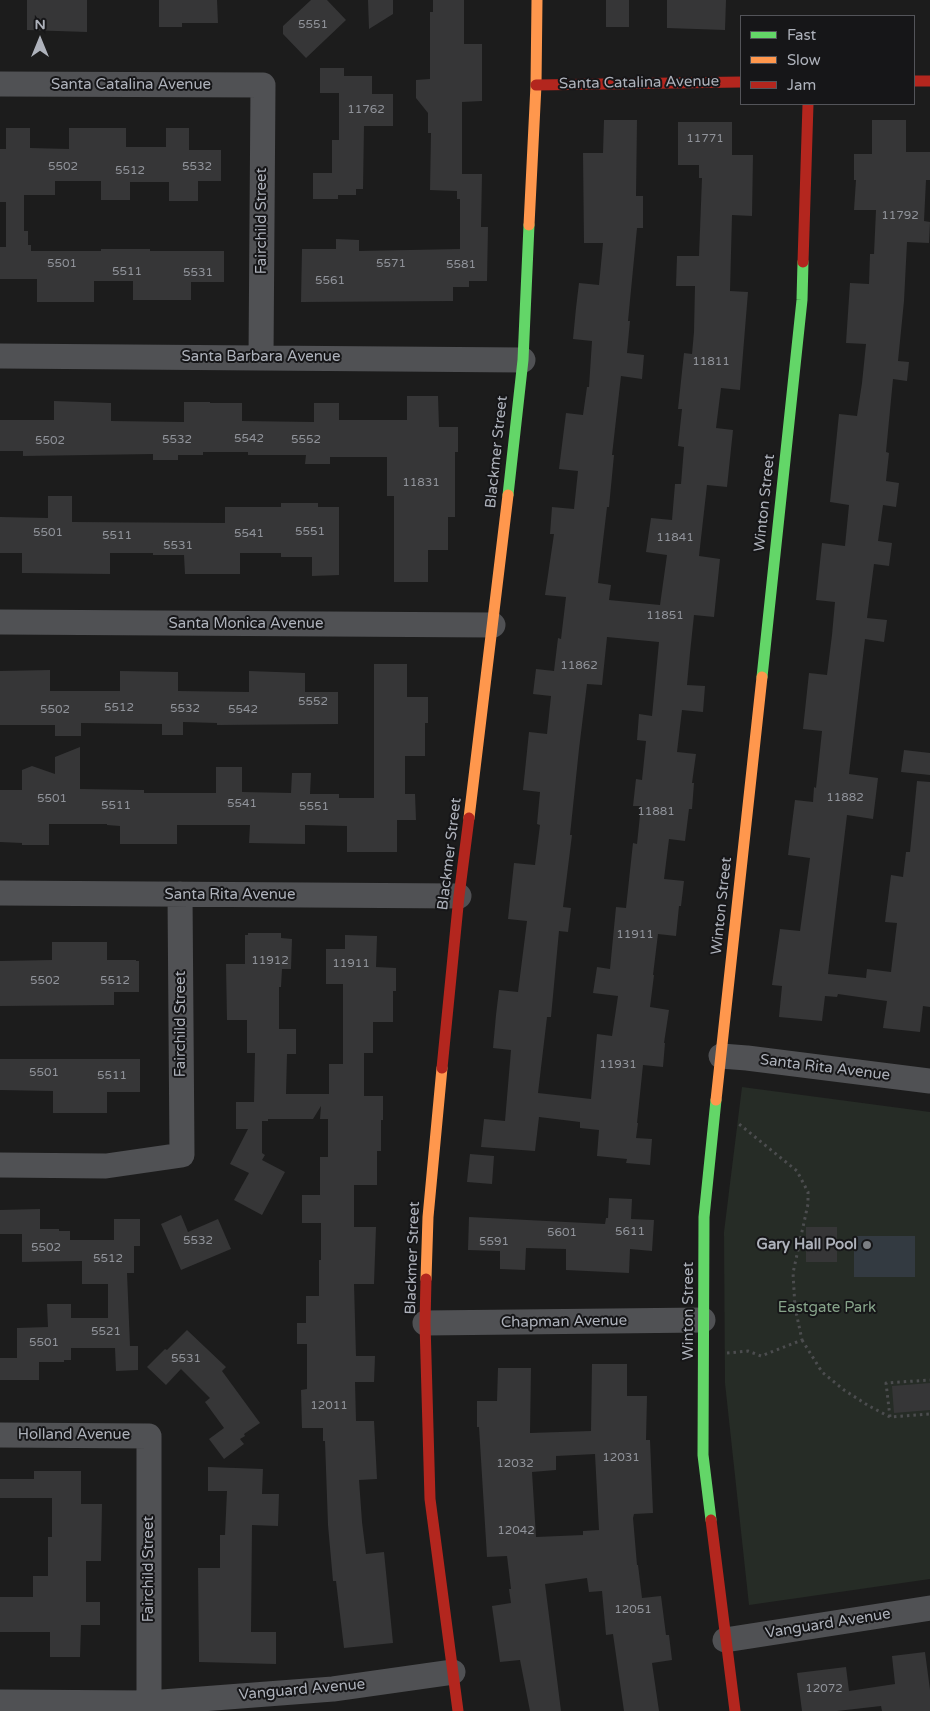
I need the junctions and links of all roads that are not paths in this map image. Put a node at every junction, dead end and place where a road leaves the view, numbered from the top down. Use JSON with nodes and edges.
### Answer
{"nodes":[{"id":1,"x":537,"y":0,"type":"edge"},
{"id":2,"x":915,"y":81,"type":"edge"},
{"id":3,"x":930,"y":81,"type":"edge"},
{"id":4,"x":740,"y":82,"type":"edge"},
{"id":5,"x":0,"y":84,"type":"edge"},
{"id":6,"x":263,"y":85,"type":"joint"},
{"id":7,"x":536,"y":85,"type":"junction"},
{"id":8,"x":808,"y":105,"type":"edge"},
{"id":9,"x":0,"y":356,"type":"edge"},
{"id":10,"x":261,"y":357,"type":"junction"},
{"id":11,"x":523,"y":360,"type":"junction"},
{"id":12,"x":0,"y":622,"type":"edge"},
{"id":13,"x":493,"y":625,"type":"junction"},
{"id":14,"x":0,"y":893,"type":"edge"},
{"id":15,"x":180,"y":894,"type":"junction"},
{"id":16,"x":459,"y":896,"type":"junction"},
{"id":17,"x":721,"y":1056,"type":"junction"},
{"id":18,"x":930,"y":1081,"type":"edge"},
{"id":19,"x":0,"y":1166,"type":"edge"},
{"id":20,"x":704,"y":1320,"type":"junction"},
{"id":21,"x":425,"y":1323,"type":"junction"},
{"id":22,"x":0,"y":1435,"type":"edge"},
{"id":23,"x":149,"y":1436,"type":"joint"},
{"id":24,"x":930,"y":1608,"type":"edge"},
{"id":25,"x":725,"y":1640,"type":"junction"},
{"id":26,"x":453,"y":1672,"type":"junction"},
{"id":27,"x":0,"y":1702,"type":"edge"},
{"id":28,"x":149,"y":1703,"type":"junction"},
{"id":29,"x":458,"y":1711,"type":"edge"},
{"id":30,"x":735,"y":1711,"type":"edge"}],
"edges":[{"from":1,"to":7,"type":"street","name":"Blackmer Street"},
{"from":2,"to":3,"type":"street"},
{"from":4,"to":7,"type":"street","name":"Santa Catalina Avenue"},
{"from":5,"to":6,"type":"street","name":"Santa Catalina Avenue"},
{"from":6,"to":10,"type":"street","name":"Fairchild Street"},
{"from":7,"to":11,"type":"street","name":"Blackmer Street"},
{"from":8,"to":17,"type":"street","name":"Winton Street"},
{"from":9,"to":10,"type":"street","name":"Santa Barbara Avenue"},
{"from":10,"to":11,"type":"street","name":"Santa Barbara Avenue"},
{"from":11,"to":13,"type":"street","name":"Blackmer Street"},
{"from":12,"to":13,"type":"street","name":"Santa Monica Avenue"},
{"from":13,"to":16,"type":"street","name":"Blackmer Street"},
{"from":14,"to":15,"type":"street","name":"Santa Rita Avenue"},
{"from":15,"to":16,"type":"street","name":"Santa Rita Avenue"},
{"from":15,"to":19,"type":"street","name":"Fairchild Street"},
{"from":16,"to":21,"type":"street","name":"Blackmer Street"},
{"from":17,"to":18,"type":"street","name":"Santa Rita Avenue"},
{"from":17,"to":20,"type":"street","name":"Winton Street"},
{"from":20,"to":21,"type":"street","name":"Chapman Avenue"},
{"from":20,"to":25,"type":"street","name":"Winton Street"},
{"from":21,"to":26,"type":"street","name":"Blackmer Street"},
{"from":22,"to":23,"type":"street","name":"Holland Avenue"},
{"from":23,"to":28,"type":"street","name":"Fairchild Street"},
{"from":24,"to":25,"type":"street","name":"Vanguard Avenue"},
{"from":25,"to":30,"type":"street","name":"Winton Street"},
{"from":26,"to":28,"type":"street","name":"Vanguard Avenue"},
{"from":26,"to":29,"type":"street","name":"Blackmer Street"},
{"from":27,"to":28,"type":"street","name":"Vanguard Avenue"}]}
